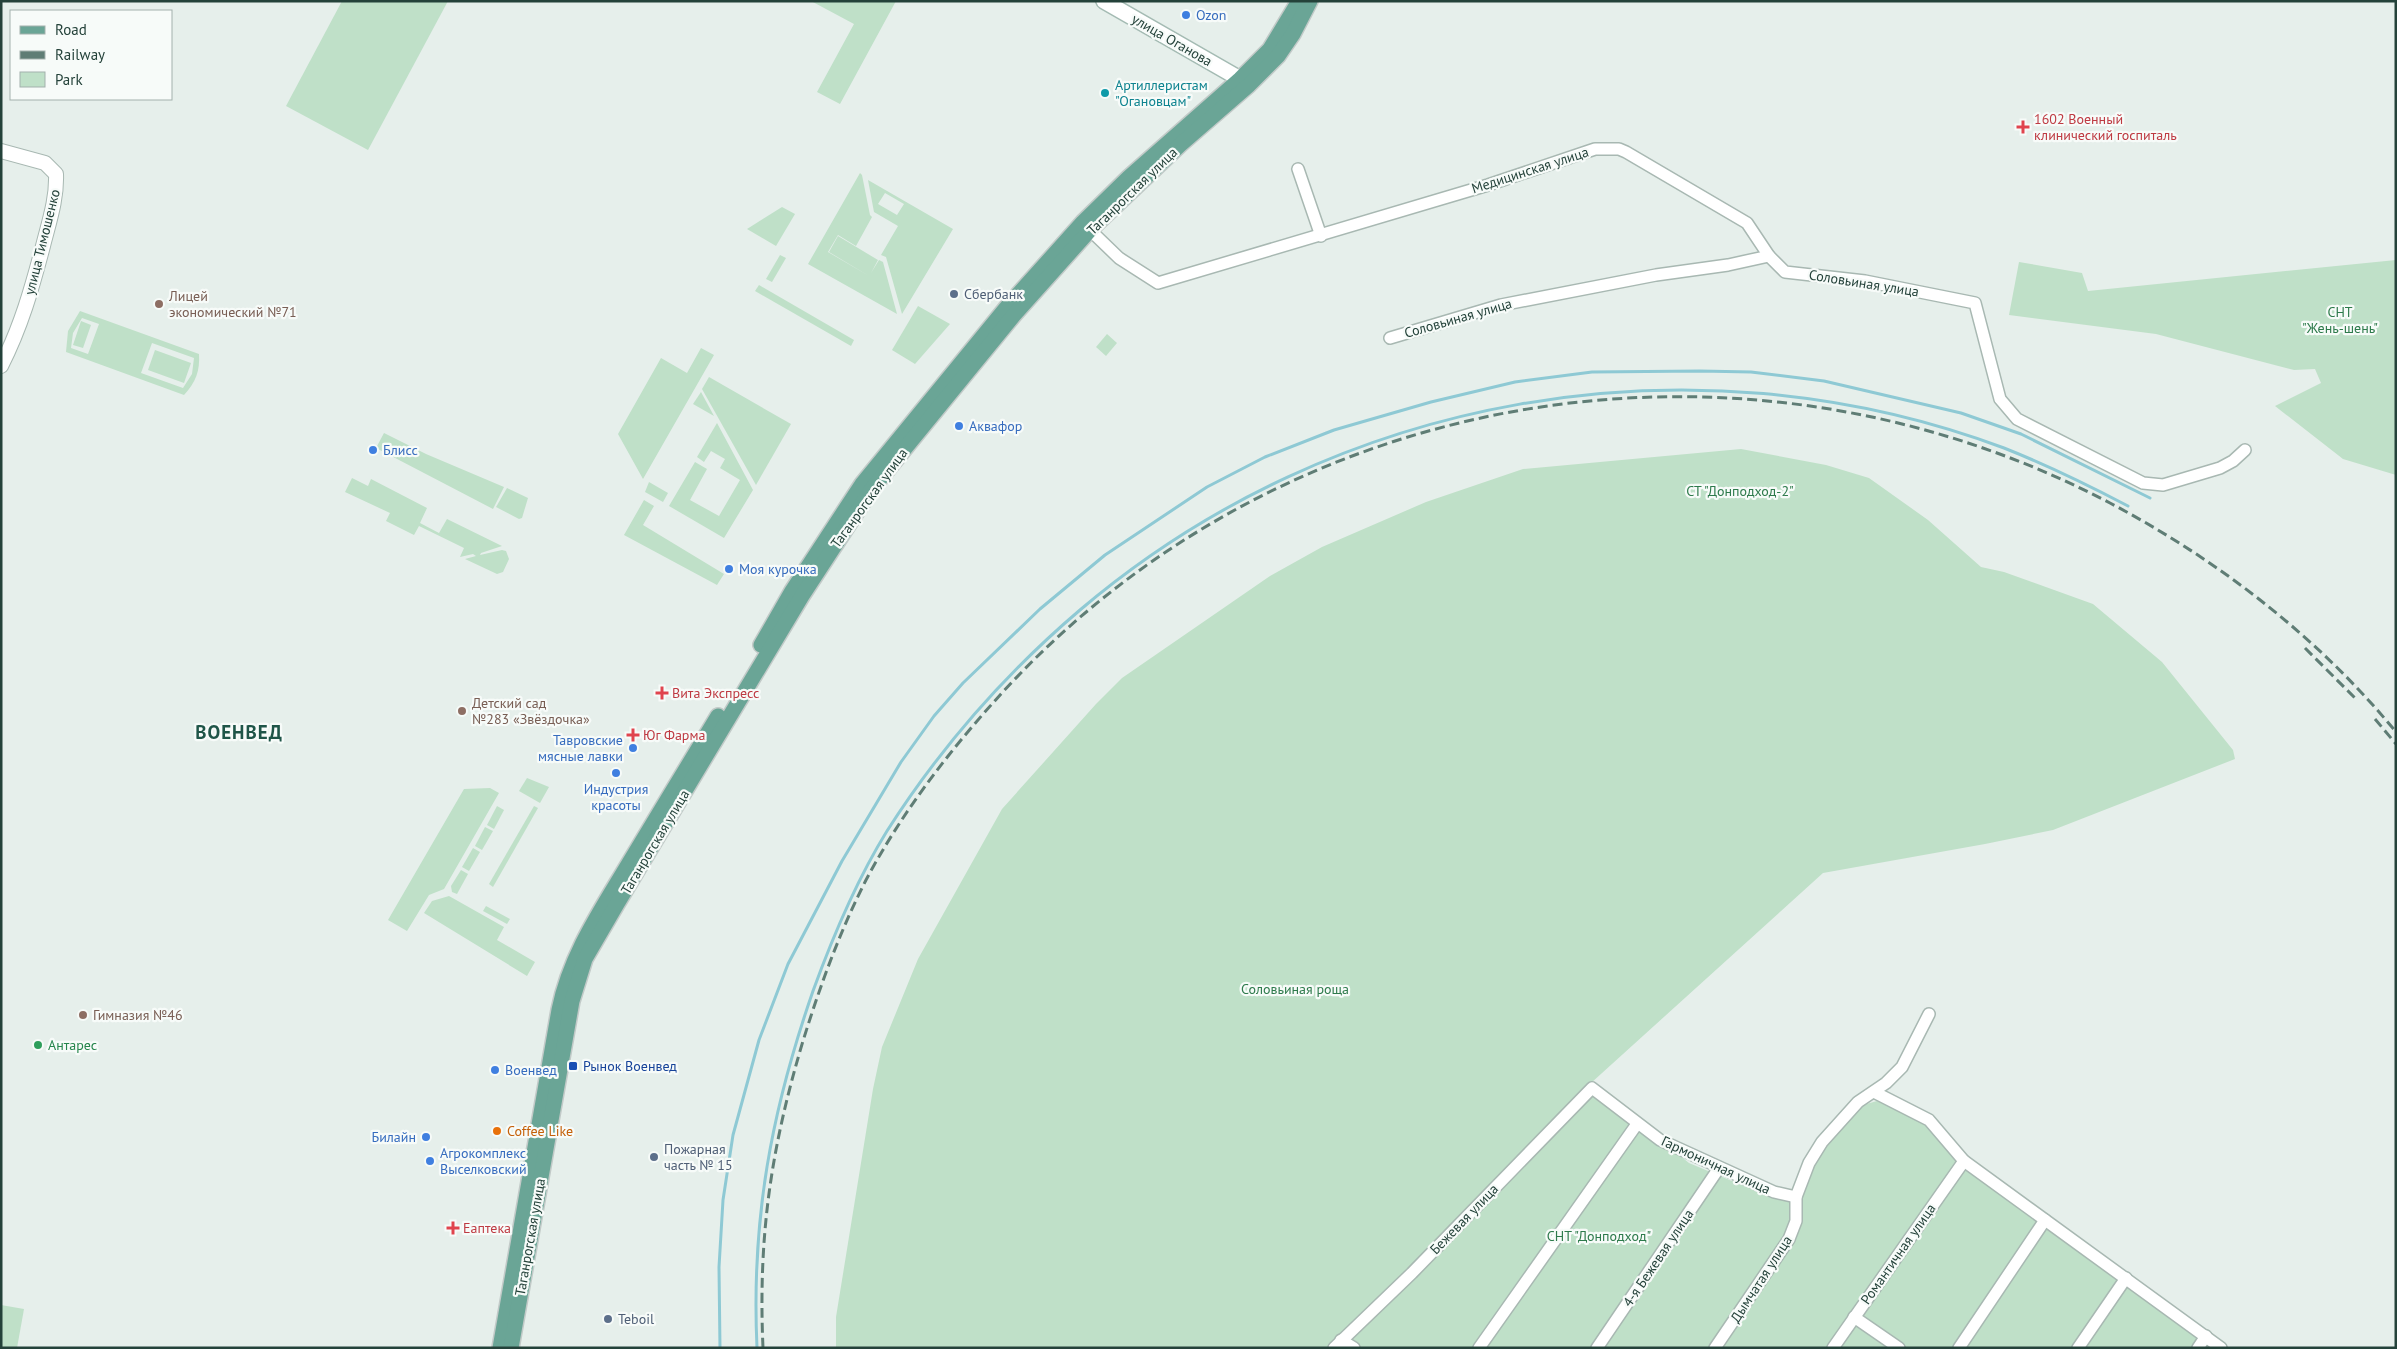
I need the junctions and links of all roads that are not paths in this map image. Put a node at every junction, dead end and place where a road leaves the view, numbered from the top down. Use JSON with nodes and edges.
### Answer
{"nodes":[{"id":1,"x":1298,"y":1,"type":"edge"},
{"id":2,"x":1310,"y":1,"type":"edge"},
{"id":3,"x":1114,"y":4,"type":"edge"},
{"id":4,"x":1245,"y":82,"type":"junction"},
{"id":5,"x":1,"y":151,"type":"edge"},
{"id":6,"x":1298,"y":169,"type":"dead end"},
{"id":7,"x":1086,"y":226,"type":"junction"},
{"id":8,"x":1321,"y":236,"type":"junction"},
{"id":9,"x":1769,"y":256,"type":"junction"},
{"id":10,"x":1390,"y":338,"type":"dead end"},
{"id":11,"x":1,"y":366,"type":"edge"},
{"id":12,"x":2245,"y":450,"type":"dead end"},
{"id":13,"x":780,"y":622,"type":"junction"},
{"id":14,"x":1929,"y":1014,"type":"dead end"},
{"id":15,"x":1592,"y":1088,"type":"joint"},
{"id":16,"x":1874,"y":1092,"type":"junction"},
{"id":17,"x":1637,"y":1124,"type":"junction"},
{"id":18,"x":1964,"y":1161,"type":"junction"},
{"id":19,"x":1718,"y":1168,"type":"junction"},
{"id":20,"x":1796,"y":1198,"type":"junction"},
{"id":21,"x":2045,"y":1220,"type":"junction"},
{"id":22,"x":2126,"y":1278,"type":"junction"},
{"id":23,"x":1854,"y":1317,"type":"junction"},
{"id":24,"x":2206,"y":1336,"type":"junction"},
{"id":25,"x":1337,"y":1344,"type":"edge"},
{"id":26,"x":500,"y":1348,"type":"edge"},
{"id":27,"x":511,"y":1348,"type":"edge"},
{"id":28,"x":1354,"y":1348,"type":"edge"},
{"id":29,"x":1479,"y":1348,"type":"edge"},
{"id":30,"x":1597,"y":1348,"type":"edge"},
{"id":31,"x":1715,"y":1348,"type":"edge"},
{"id":32,"x":1833,"y":1348,"type":"edge"},
{"id":33,"x":1899,"y":1348,"type":"edge"},
{"id":34,"x":1959,"y":1348,"type":"edge"},
{"id":35,"x":2078,"y":1348,"type":"edge"},
{"id":36,"x":2198,"y":1348,"type":"edge"},
{"id":37,"x":2221,"y":1348,"type":"edge"}],
"edges":[{"from":1,"to":4,"type":"main road","name":"Таганрогская улица"},
{"from":2,"to":4,"type":"main road","name":"Таганрогская улица"},
{"from":3,"to":4,"type":"main road","name":"улица Оганова"},
{"from":4,"to":7,"type":"main road","name":"Таганрогская улица"},
{"from":5,"to":11,"type":"street","name":"улица Тимошенко"},
{"from":6,"to":8,"type":"street"},
{"from":7,"to":8,"type":"street","name":"Медицинская улица"},
{"from":7,"to":13,"type":"main road","name":"Таганрогская улица"},
{"from":8,"to":9,"type":"street","name":"Медицинская улица"},
{"from":9,"to":10,"type":"street","name":"Соловьиная улица"},
{"from":9,"to":12,"type":"street","name":"Соловьиная улица"},
{"from":13,"to":26,"type":"main road","name":"Таганрогская улица"},
{"from":13,"to":27,"type":"main road","name":"Таганрогская улица"},
{"from":14,"to":16,"type":"street","name":"Дымчатая улица"},
{"from":15,"to":17,"type":"street","name":"Гармоничная улица"},
{"from":15,"to":25,"type":"street","name":"Бежевая улица"},
{"from":16,"to":18,"type":"street"},
{"from":16,"to":20,"type":"street","name":"Дымчатая улица"},
{"from":17,"to":19,"type":"street","name":"Гармоничная улица"},
{"from":17,"to":29,"type":"street"},
{"from":18,"to":21,"type":"street"},
{"from":18,"to":23,"type":"street","name":"Романтичная улица"},
{"from":19,"to":20,"type":"street","name":"Гармоничная улица"},
{"from":19,"to":30,"type":"street","name":"4-я Бежевая улица"},
{"from":20,"to":31,"type":"street","name":"Дымчатая улица"},
{"from":21,"to":22,"type":"street"},
{"from":21,"to":34,"type":"street"},
{"from":22,"to":24,"type":"street"},
{"from":22,"to":35,"type":"street"},
{"from":23,"to":32,"type":"street","name":"Романтичная улица"},
{"from":23,"to":33,"type":"street"},
{"from":24,"to":36,"type":"street"},
{"from":24,"to":37,"type":"street"},
{"from":25,"to":28,"type":"street"}]}
